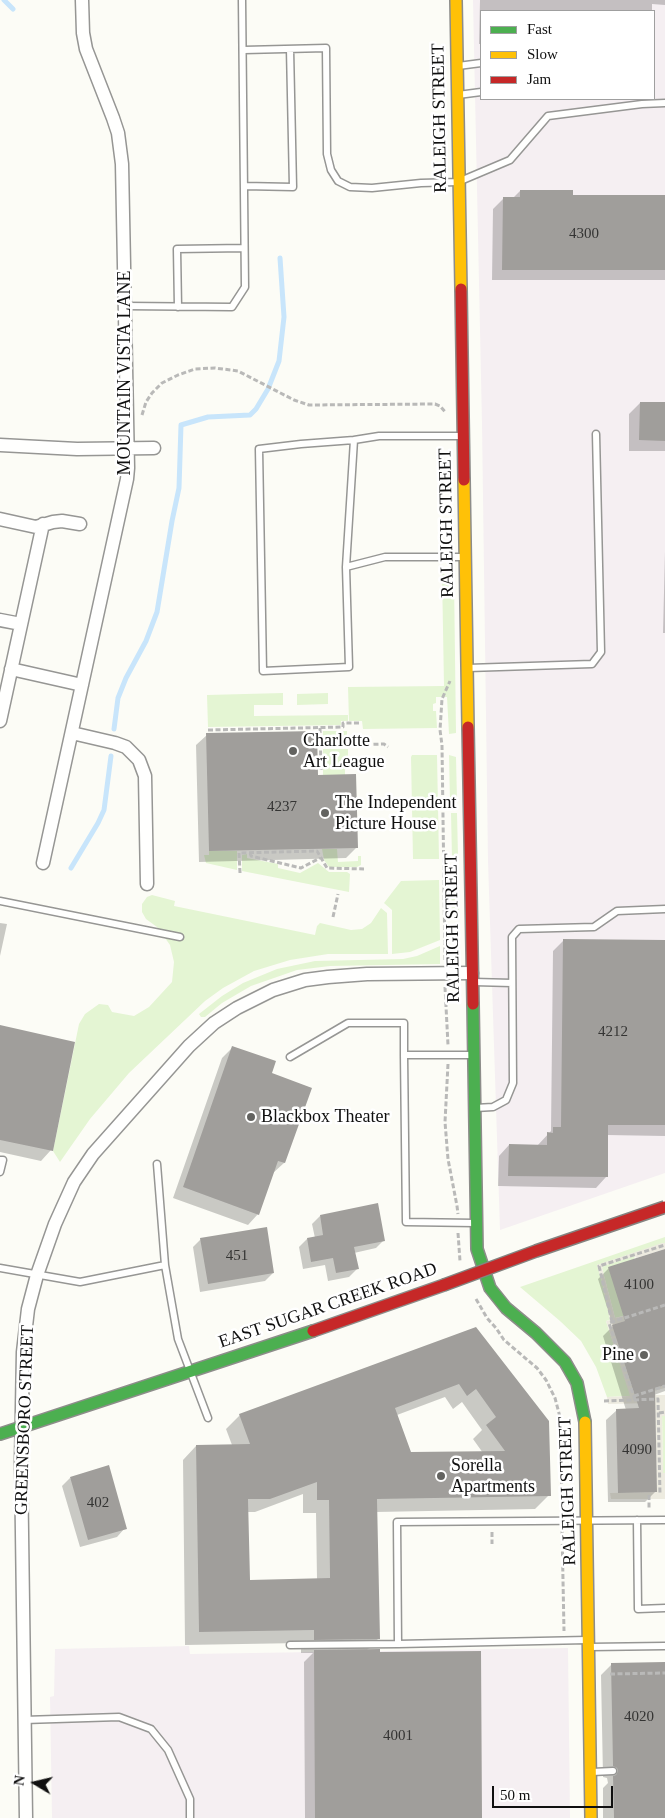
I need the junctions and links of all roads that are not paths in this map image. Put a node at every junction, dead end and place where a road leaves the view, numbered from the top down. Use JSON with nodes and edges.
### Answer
{"nodes":[{"id":1,"x":82,"y":0,"type":"edge"},
{"id":2,"x":242,"y":0,"type":"edge"},
{"id":3,"x":456,"y":0,"type":"edge"},
{"id":4,"x":290,"y":49,"type":"junction"},
{"id":5,"x":244,"y":50,"type":"junction"},
{"id":6,"x":480,"y":63,"type":"edge"},
{"id":7,"x":457,"y":66,"type":"junction"},
{"id":8,"x":480,"y":92,"type":"edge"},
{"id":9,"x":457,"y":95,"type":"junction"},
{"id":10,"x":665,"y":103,"type":"edge"},
{"id":11,"x":458,"y":182,"type":"junction"},
{"id":12,"x":244,"y":186,"type":"junction"},
{"id":13,"x":244,"y":248,"type":"junction"},
{"id":14,"x":125,"y":306,"type":"junction"},
{"id":15,"x":178,"y":307,"type":"junction"},
{"id":16,"x":596,"y":434,"type":"dead end"},
{"id":17,"x":463,"y":436,"type":"junction"},
{"id":18,"x":354,"y":440,"type":"junction"},
{"id":19,"x":0,"y":446,"type":"edge"},
{"id":20,"x":127,"y":448,"type":"junction"},
{"id":21,"x":154,"y":448,"type":"dead end"},
{"id":22,"x":0,"y":519,"type":"edge"},
{"id":23,"x":43,"y":524,"type":"junction"},
{"id":24,"x":80,"y":524,"type":"dead end"},
{"id":25,"x":466,"y":557,"type":"junction"},
{"id":26,"x":346,"y":567,"type":"junction"},
{"id":27,"x":0,"y":620,"type":"edge"},
{"id":28,"x":21,"y":624,"type":"junction"},
{"id":29,"x":467,"y":668,"type":"junction"},
{"id":30,"x":11,"y":670,"type":"junction"},
{"id":31,"x":82,"y":685,"type":"junction"},
{"id":32,"x":0,"y":721,"type":"edge"},
{"id":33,"x":72,"y":733,"type":"junction"},
{"id":34,"x":43,"y":864,"type":"dead end"},
{"id":35,"x":147,"y":884,"type":"dead end"},
{"id":36,"x":0,"y":900,"type":"edge"},
{"id":37,"x":665,"y":909,"type":"edge"},
{"id":38,"x":180,"y":937,"type":"dead end"},
{"id":39,"x":472,"y":978,"type":"junction"},
{"id":40,"x":512,"y":983,"type":"junction"},
{"id":41,"x":404,"y":1055,"type":"junction"},
{"id":42,"x":473,"y":1055,"type":"junction"},
{"id":43,"x":290,"y":1057,"type":"dead end"},
{"id":44,"x":474,"y":1108,"type":"junction"},
{"id":45,"x":0,"y":1160,"type":"edge"},
{"id":46,"x":157,"y":1164,"type":"dead end"},
{"id":47,"x":0,"y":1172,"type":"edge"},
{"id":48,"x":665,"y":1207,"type":"edge"},
{"id":49,"x":476,"y":1223,"type":"junction"},
{"id":50,"x":165,"y":1265,"type":"junction"},
{"id":51,"x":0,"y":1268,"type":"edge"},
{"id":52,"x":37,"y":1275,"type":"junction"},
{"id":53,"x":190,"y":1372,"type":"junction"},
{"id":54,"x":208,"y":1418,"type":"dead end"},
{"id":55,"x":21,"y":1427,"type":"junction"},
{"id":56,"x":0,"y":1434,"type":"edge"},
{"id":57,"x":636,"y":1520,"type":"junction"},
{"id":58,"x":665,"y":1520,"type":"edge"},
{"id":59,"x":587,"y":1521,"type":"junction"},
{"id":60,"x":665,"y":1608,"type":"edge"},
{"id":61,"x":398,"y":1644,"type":"junction"},
{"id":62,"x":589,"y":1644,"type":"junction"},
{"id":63,"x":290,"y":1645,"type":"dead end"},
{"id":64,"x":665,"y":1646,"type":"edge"},
{"id":65,"x":24,"y":1720,"type":"junction"},
{"id":66,"x":613,"y":1771,"type":"dead end"},
{"id":67,"x":591,"y":1772,"type":"junction"},
{"id":68,"x":26,"y":1818,"type":"edge"},
{"id":69,"x":190,"y":1818,"type":"edge"},
{"id":70,"x":591,"y":1818,"type":"edge"}],
"edges":[{"from":1,"to":14,"type":"street","name":"MOUNTAIN VISTA LANE"},
{"from":2,"to":5,"type":"lane"},
{"from":3,"to":7,"type":"street","name":"RALEIGH STREET"},
{"from":4,"to":5,"type":"lane"},
{"from":4,"to":11,"type":"lane"},
{"from":4,"to":12,"type":"lane"},
{"from":5,"to":12,"type":"lane"},
{"from":6,"to":7,"type":"lane"},
{"from":7,"to":9,"type":"street","name":"RALEIGH STREET"},
{"from":8,"to":9,"type":"lane"},
{"from":9,"to":11,"type":"street","name":"RALEIGH STREET"},
{"from":10,"to":11,"type":"lane"},
{"from":11,"to":17,"type":"street","name":"RALEIGH STREET"},
{"from":12,"to":13,"type":"lane"},
{"from":13,"to":15,"type":"lane"},
{"from":13,"to":15,"type":"lane"},
{"from":14,"to":15,"type":"lane"},
{"from":14,"to":20,"type":"street","name":"MOUNTAIN VISTA LANE"},
{"from":16,"to":29,"type":"lane"},
{"from":17,"to":18,"type":"lane"},
{"from":17,"to":25,"type":"street","name":"RALEIGH STREET"},
{"from":18,"to":26,"type":"lane"},
{"from":18,"to":26,"type":"lane"},
{"from":19,"to":20,"type":"street"},
{"from":20,"to":21,"type":"street"},
{"from":20,"to":31,"type":"street","name":"MOUNTAIN VISTA LANE"},
{"from":22,"to":23,"type":"street"},
{"from":23,"to":24,"type":"street"},
{"from":23,"to":28,"type":"street"},
{"from":25,"to":26,"type":"lane"},
{"from":25,"to":29,"type":"street","name":"RALEIGH STREET"},
{"from":27,"to":28,"type":"street"},
{"from":28,"to":30,"type":"street"},
{"from":29,"to":39,"type":"street","name":"RALEIGH STREET"},
{"from":30,"to":31,"type":"street"},
{"from":30,"to":32,"type":"street"},
{"from":31,"to":33,"type":"street","name":"MOUNTAIN VISTA LANE"},
{"from":33,"to":34,"type":"street","name":"MOUNTAIN VISTA LANE"},
{"from":33,"to":35,"type":"street"},
{"from":36,"to":38,"type":"lane"},
{"from":37,"to":40,"type":"lane"},
{"from":39,"to":40,"type":"lane"},
{"from":39,"to":42,"type":"street","name":"RALEIGH STREET"},
{"from":39,"to":52,"type":"street","name":"GREENSBORO STREET"},
{"from":40,"to":44,"type":"lane"},
{"from":41,"to":42,"type":"lane"},
{"from":41,"to":43,"type":"lane"},
{"from":41,"to":49,"type":"lane"},
{"from":42,"to":44,"type":"street","name":"RALEIGH STREET"},
{"from":44,"to":49,"type":"street","name":"RALEIGH STREET"},
{"from":45,"to":47,"type":"lane"},
{"from":46,"to":50,"type":"lane"},
{"from":48,"to":53,"type":"street","name":"EAST SUGAR CREEK ROAD","bridge":true},
{"from":49,"to":59,"type":"street","name":"RALEIGH STREET"},
{"from":50,"to":52,"type":"lane"},
{"from":50,"to":53,"type":"lane"},
{"from":51,"to":52,"type":"lane"},
{"from":52,"to":55,"type":"street","name":"GREENSBORO STREET"},
{"from":53,"to":54,"type":"lane"},
{"from":53,"to":55,"type":"street","name":"EAST SUGAR CREEK ROAD"},
{"from":55,"to":56,"type":"street","name":"EAST SUGAR CREEK ROAD"},
{"from":55,"to":65,"type":"street","name":"GREENSBORO STREET"},
{"from":57,"to":58,"type":"lane"},
{"from":57,"to":59,"type":"lane"},
{"from":57,"to":60,"type":"lane"},
{"from":59,"to":61,"type":"lane"},
{"from":59,"to":62,"type":"street","name":"RALEIGH STREET"},
{"from":61,"to":62,"type":"lane"},
{"from":61,"to":63,"type":"lane"},
{"from":62,"to":64,"type":"lane"},
{"from":62,"to":67,"type":"street","name":"RALEIGH STREET"},
{"from":65,"to":68,"type":"street","name":"GREENSBORO STREET"},
{"from":65,"to":69,"type":"lane"},
{"from":66,"to":67,"type":"lane"},
{"from":67,"to":70,"type":"street","name":"RALEIGH STREET"}]}
